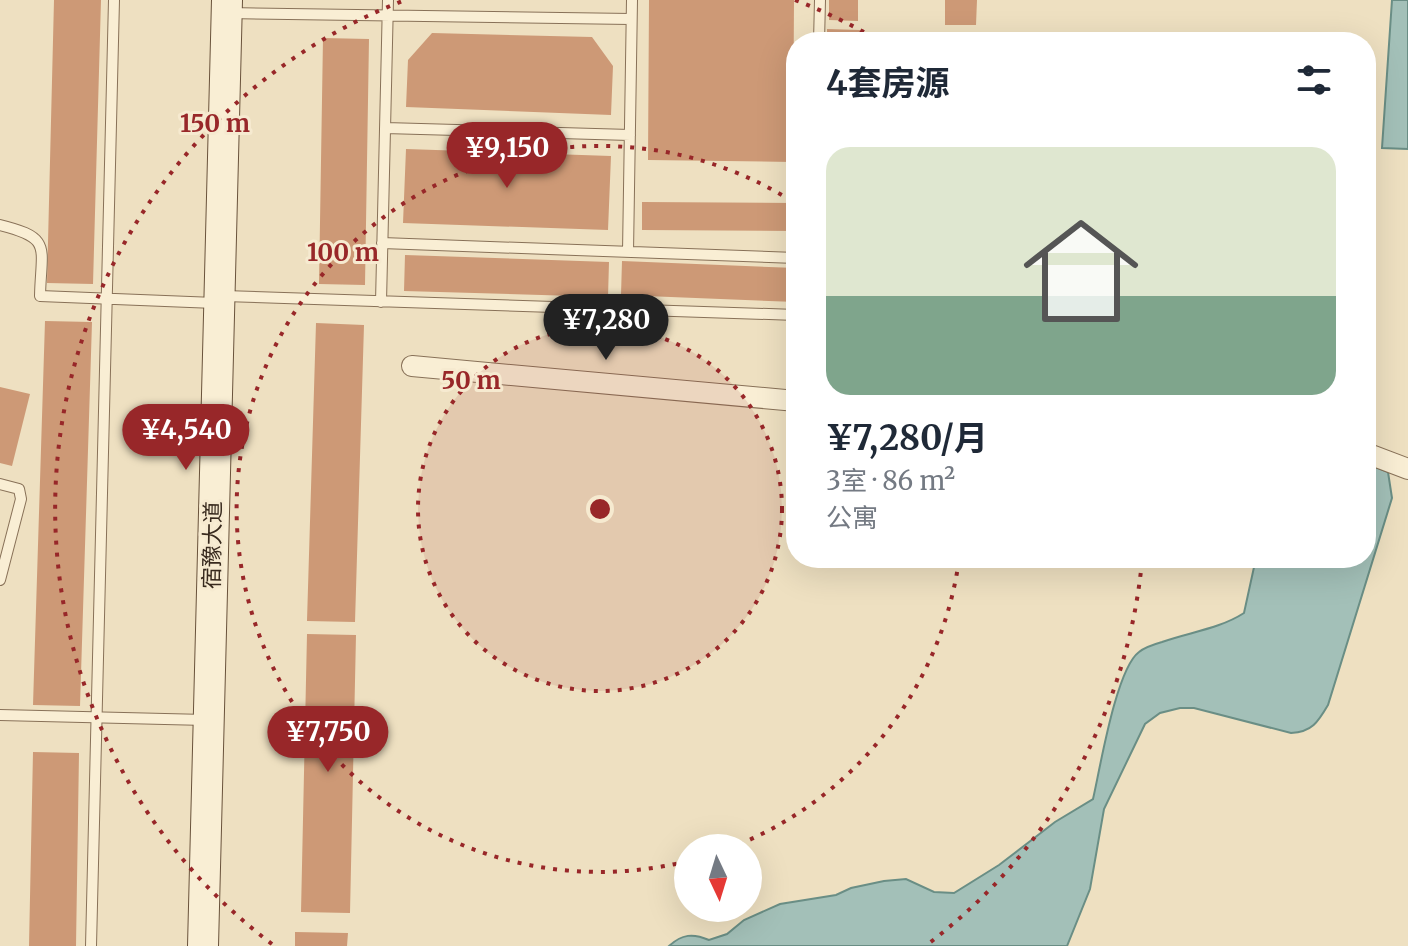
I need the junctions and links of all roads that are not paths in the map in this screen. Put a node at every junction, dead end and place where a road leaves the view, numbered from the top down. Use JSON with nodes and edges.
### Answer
{"nodes":[{"id":1,"x":114,"y":0,"type":"edge"},
{"id":2,"x":388,"y":0,"type":"edge"},
{"id":3,"x":632,"y":0,"type":"edge"},
{"id":4,"x":820,"y":0,"type":"edge"},
{"id":5,"x":226,"y":7,"type":"edge"},
{"id":6,"x":388,"y":15,"type":"junction"},
{"id":7,"x":631,"y":19,"type":"junction"},
{"id":8,"x":819,"y":32,"type":"edge"},
{"id":9,"x":385,"y":128,"type":"junction"},
{"id":10,"x":630,"y":135,"type":"junction"},
{"id":11,"x":0,"y":225,"type":"edge"},
{"id":12,"x":382,"y":243,"type":"junction"},
{"id":13,"x":628,"y":252,"type":"junction"},
{"id":14,"x":786,"y":258,"type":"edge"},
{"id":15,"x":107,"y":299,"type":"junction"},
{"id":16,"x":218,"y":300,"type":"junction"},
{"id":17,"x":381,"y":302,"type":"junction"},
{"id":18,"x":786,"y":315,"type":"edge"},
{"id":19,"x":412,"y":366,"type":"dead end"},
{"id":20,"x":786,"y":400,"type":"edge"},
{"id":21,"x":1376,"y":457,"type":"edge"},
{"id":22,"x":1408,"y":469,"type":"edge"},
{"id":23,"x":0,"y":484,"type":"edge"},
{"id":24,"x":0,"y":580,"type":"edge"},
{"id":25,"x":0,"y":715,"type":"edge"},
{"id":26,"x":97,"y":718,"type":"junction"},
{"id":27,"x":208,"y":720,"type":"junction"},
{"id":28,"x":91,"y":946,"type":"edge"},
{"id":29,"x":203,"y":946,"type":"edge"}],
"edges":[{"from":1,"to":15,"type":"lane"},
{"from":2,"to":6,"type":"lane"},
{"from":3,"to":7,"type":"lane"},
{"from":4,"to":8,"type":"lane"},
{"from":5,"to":6,"type":"lane"},
{"from":5,"to":16,"type":"street","name":"宿豫大道"},
{"from":6,"to":7,"type":"lane"},
{"from":6,"to":9,"type":"lane"},
{"from":7,"to":10,"type":"lane"},
{"from":9,"to":10,"type":"lane"},
{"from":9,"to":12,"type":"lane"},
{"from":10,"to":13,"type":"lane"},
{"from":11,"to":15,"type":"lane"},
{"from":12,"to":13,"type":"lane"},
{"from":12,"to":17,"type":"lane"},
{"from":13,"to":14,"type":"lane"},
{"from":15,"to":16,"type":"lane"},
{"from":15,"to":26,"type":"lane"},
{"from":16,"to":17,"type":"lane"},
{"from":16,"to":27,"type":"street","name":"宿豫大道"},
{"from":17,"to":18,"type":"lane"},
{"from":19,"to":20,"type":"street"},
{"from":21,"to":22,"type":"street"},
{"from":23,"to":24,"type":"lane"},
{"from":25,"to":26,"type":"lane"},
{"from":26,"to":27,"type":"lane"},
{"from":26,"to":28,"type":"lane"},
{"from":27,"to":29,"type":"street","name":"宿豫大道"}]}
